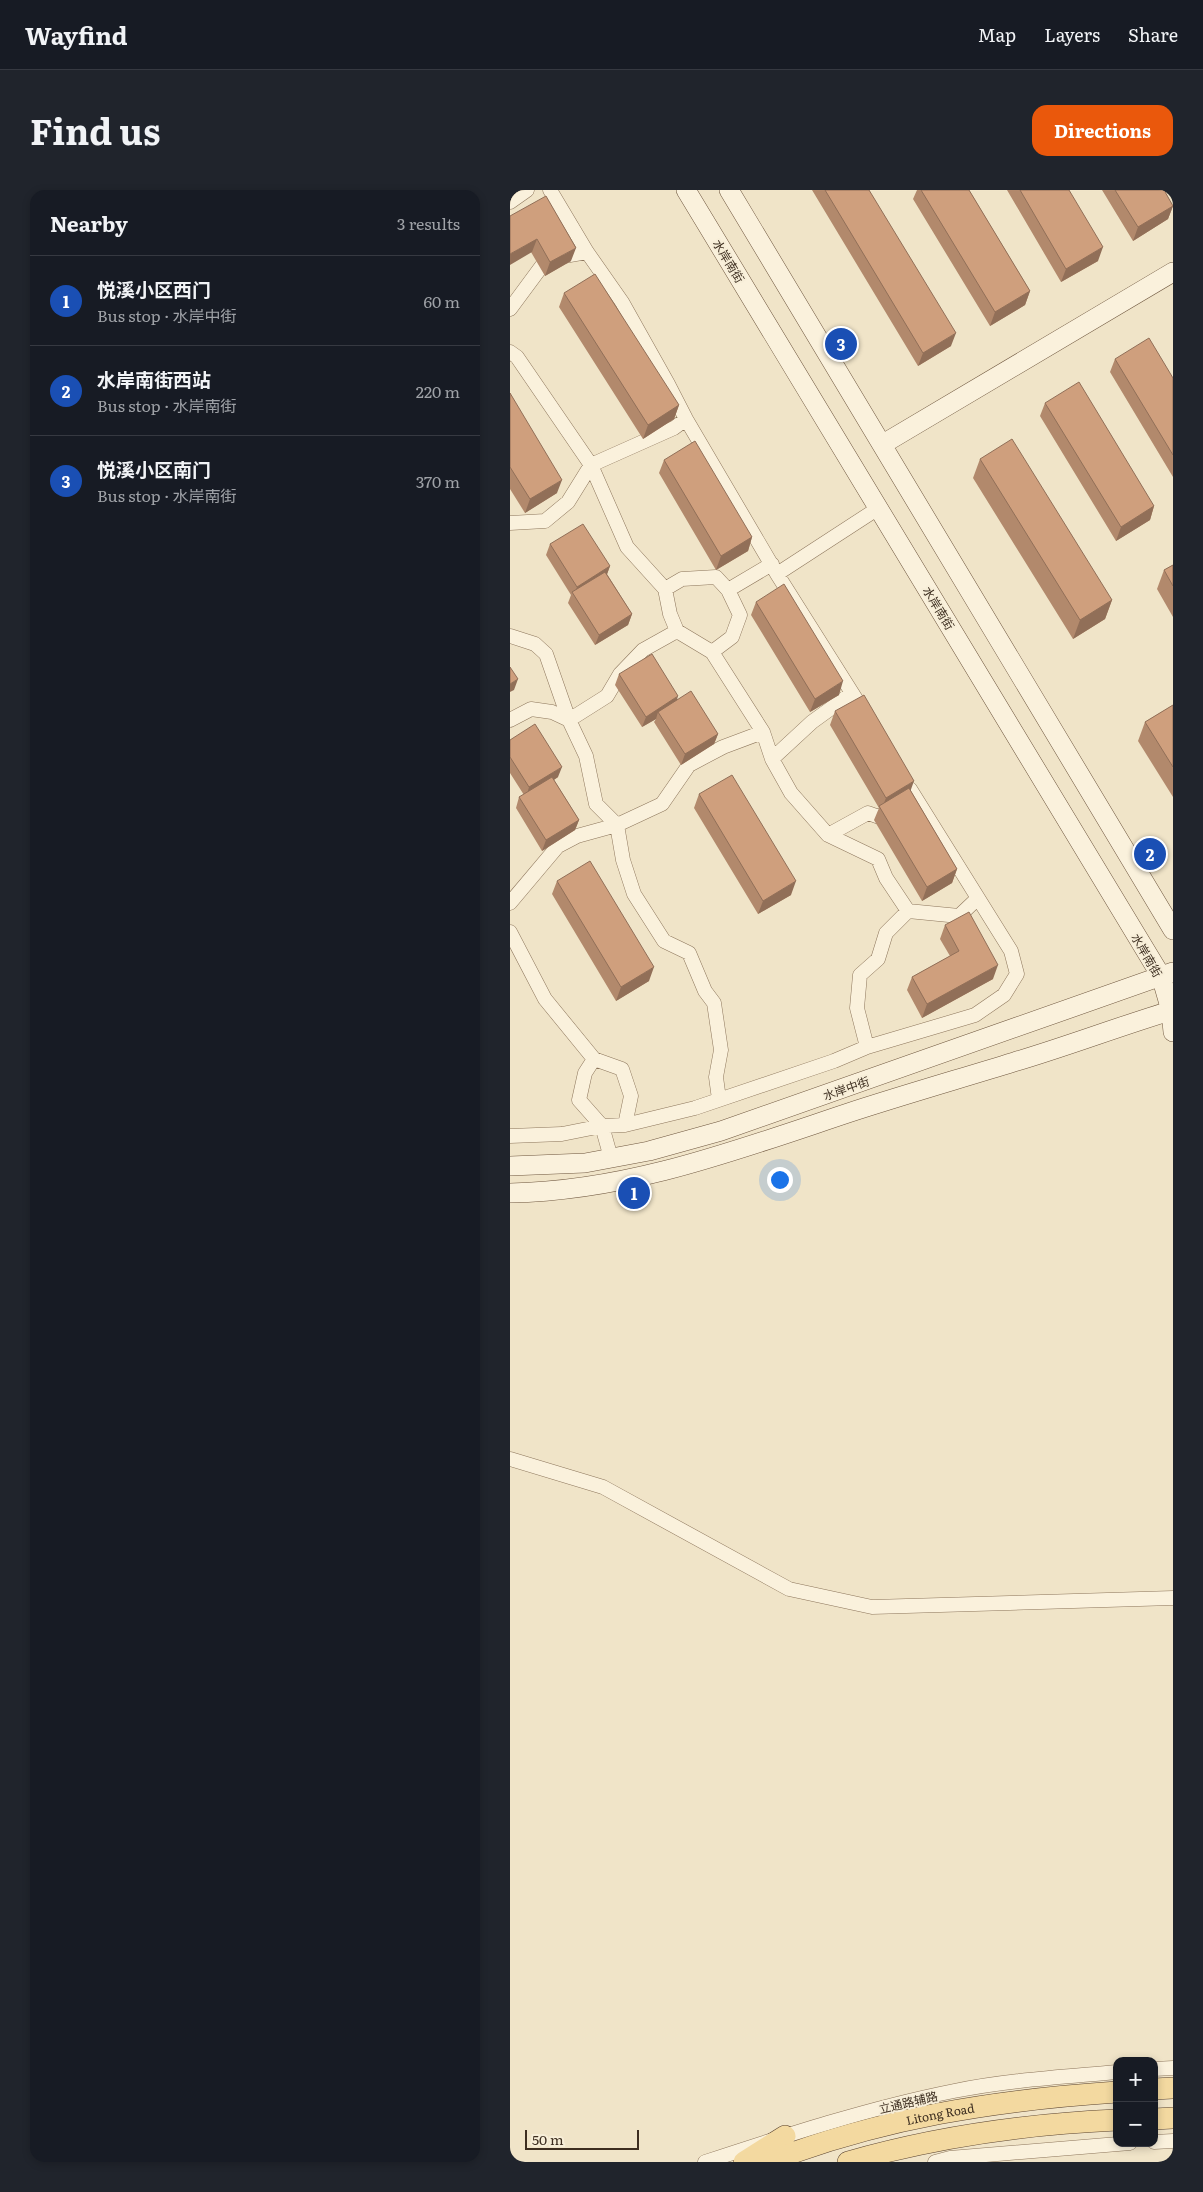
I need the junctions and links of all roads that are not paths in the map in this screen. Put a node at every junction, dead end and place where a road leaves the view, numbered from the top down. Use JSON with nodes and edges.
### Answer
{"nodes":[{"id":1,"x":527,"y":190,"type":"edge"},
{"id":2,"x":550,"y":190,"type":"edge"},
{"id":3,"x":686,"y":190,"type":"edge"},
{"id":4,"x":729,"y":190,"type":"edge"},
{"id":5,"x":510,"y":202,"type":"edge"},
{"id":6,"x":587,"y":252,"type":"junction"},
{"id":7,"x":1173,"y":272,"type":"edge"},
{"id":8,"x":510,"y":310,"type":"edge"},
{"id":9,"x":510,"y":352,"type":"edge"},
{"id":10,"x":686,"y":419,"type":"junction"},
{"id":11,"x":882,"y":444,"type":"junction"},
{"id":12,"x":591,"y":465,"type":"junction"},
{"id":13,"x":877,"y":509,"type":"junction"},
{"id":14,"x":510,"y":523,"type":"edge"},
{"id":15,"x":774,"y":569,"type":"junction"},
{"id":16,"x":665,"y":589,"type":"junction"},
{"id":17,"x":728,"y":590,"type":"junction"},
{"id":18,"x":676,"y":631,"type":"junction"},
{"id":19,"x":510,"y":636,"type":"edge"},
{"id":20,"x":712,"y":652,"type":"junction"},
{"id":21,"x":852,"y":693,"type":"junction"},
{"id":22,"x":510,"y":720,"type":"edge"},
{"id":23,"x":569,"y":720,"type":"junction"},
{"id":24,"x":873,"y":727,"type":"edge"},
{"id":25,"x":763,"y":732,"type":"junction"},
{"id":26,"x":772,"y":760,"type":"junction"},
{"id":27,"x":902,"y":777,"type":"edge"},
{"id":28,"x":912,"y":793,"type":"junction"},
{"id":29,"x":617,"y":825,"type":"junction"},
{"id":30,"x":828,"y":835,"type":"junction"},
{"id":31,"x":978,"y":898,"type":"junction"},
{"id":32,"x":510,"y":903,"type":"edge"},
{"id":33,"x":908,"y":911,"type":"junction"},
{"id":34,"x":1173,"y":930,"type":"edge"},
{"id":35,"x":510,"y":932,"type":"edge"},
{"id":36,"x":1167,"y":974,"type":"edge"},
{"id":37,"x":1172,"y":1010,"type":"edge"},
{"id":38,"x":1173,"y":1032,"type":"edge"},
{"id":39,"x":867,"y":1047,"type":"junction"},
{"id":40,"x":594,"y":1059,"type":"junction"},
{"id":41,"x":719,"y":1099,"type":"junction"},
{"id":42,"x":626,"y":1125,"type":"junction"},
{"id":43,"x":602,"y":1126,"type":"junction"},
{"id":44,"x":510,"y":1136,"type":"edge"},
{"id":45,"x":611,"y":1158,"type":"junction"},
{"id":46,"x":510,"y":1166,"type":"edge"},
{"id":47,"x":510,"y":1193,"type":"edge"},
{"id":48,"x":510,"y":1459,"type":"edge"},
{"id":49,"x":1173,"y":1598,"type":"edge"},
{"id":50,"x":1173,"y":2068,"type":"edge"},
{"id":51,"x":1158,"y":2069,"type":"edge"},
{"id":52,"x":1113,"y":2072,"type":"edge"},
{"id":53,"x":1173,"y":2088,"type":"edge"},
{"id":54,"x":1158,"y":2089,"type":"edge"},
{"id":55,"x":1113,"y":2092,"type":"edge"},
{"id":56,"x":1158,"y":2118,"type":"edge"},
{"id":57,"x":1173,"y":2118,"type":"edge"},
{"id":58,"x":1113,"y":2120,"type":"edge"},
{"id":59,"x":785,"y":2136,"type":"junction"},
{"id":60,"x":1173,"y":2141,"type":"edge"},
{"id":61,"x":1158,"y":2142,"type":"edge"},
{"id":62,"x":1113,"y":2144,"type":"edge"},
{"id":63,"x":705,"y":2162,"type":"edge"},
{"id":64,"x":744,"y":2162,"type":"edge"},
{"id":65,"x":768,"y":2162,"type":"edge"},
{"id":66,"x":848,"y":2162,"type":"edge"},
{"id":67,"x":935,"y":2162,"type":"edge"}],
"edges":[{"from":1,"to":5,"type":"street"},
{"from":2,"to":6,"type":"street"},
{"from":3,"to":13,"type":"street","name":"水岸南街"},
{"from":4,"to":11,"type":"street"},
{"from":6,"to":8,"type":"street"},
{"from":6,"to":10,"type":"street"},
{"from":7,"to":11,"type":"street"},
{"from":9,"to":12,"type":"street"},
{"from":10,"to":12,"type":"street"},
{"from":10,"to":15,"type":"street"},
{"from":11,"to":34,"type":"street"},
{"from":12,"to":14,"type":"street"},
{"from":12,"to":16,"type":"street"},
{"from":13,"to":15,"type":"street"},
{"from":13,"to":36,"type":"street","name":"水岸南街"},
{"from":15,"to":17,"type":"street"},
{"from":15,"to":21,"type":"street"},
{"from":16,"to":17,"type":"street"},
{"from":16,"to":18,"type":"street"},
{"from":17,"to":20,"type":"street"},
{"from":18,"to":20,"type":"street"},
{"from":18,"to":23,"type":"street"},
{"from":19,"to":23,"type":"street"},
{"from":20,"to":25,"type":"street"},
{"from":21,"to":24,"type":"street"},
{"from":21,"to":26,"type":"street"},
{"from":22,"to":23,"type":"street"},
{"from":23,"to":29,"type":"street"},
{"from":25,"to":26,"type":"street"},
{"from":25,"to":29,"type":"street"},
{"from":26,"to":30,"type":"street"},
{"from":27,"to":28,"type":"street"},
{"from":28,"to":30,"type":"street"},
{"from":28,"to":31,"type":"street"},
{"from":29,"to":32,"type":"street"},
{"from":29,"to":41,"type":"street"},
{"from":30,"to":33,"type":"street"},
{"from":31,"to":33,"type":"street"},
{"from":31,"to":39,"type":"street"},
{"from":33,"to":39,"type":"street"},
{"from":35,"to":40,"type":"street"},
{"from":36,"to":37,"type":"street","name":"水岸南街"},
{"from":36,"to":45,"type":"street","name":"水岸中街"},
{"from":37,"to":38,"type":"street","name":"水岸南街"},
{"from":37,"to":47,"type":"street","name":"水岸中街"},
{"from":39,"to":41,"type":"street"},
{"from":40,"to":42,"type":"street"},
{"from":40,"to":43,"type":"street"},
{"from":41,"to":42,"type":"street"},
{"from":42,"to":43,"type":"street"},
{"from":43,"to":44,"type":"street"},
{"from":43,"to":45,"type":"street"},
{"from":45,"to":46,"type":"street","name":"水岸中街"},
{"from":48,"to":49,"type":"street"},
{"from":50,"to":51,"type":"street"},
{"from":52,"to":59,"type":"street","name":"立通路辅路"},
{"from":53,"to":54,"type":"main road"},
{"from":55,"to":65,"type":"main road","name":"Litong Road"},
{"from":56,"to":57,"type":"main road"},
{"from":58,"to":66,"type":"main road","name":"Litong Road"},
{"from":59,"to":63,"type":"street","name":"立通路辅路"},
{"from":59,"to":64,"type":"main road"},
{"from":60,"to":61,"type":"street"},
{"from":62,"to":67,"type":"street"}]}
